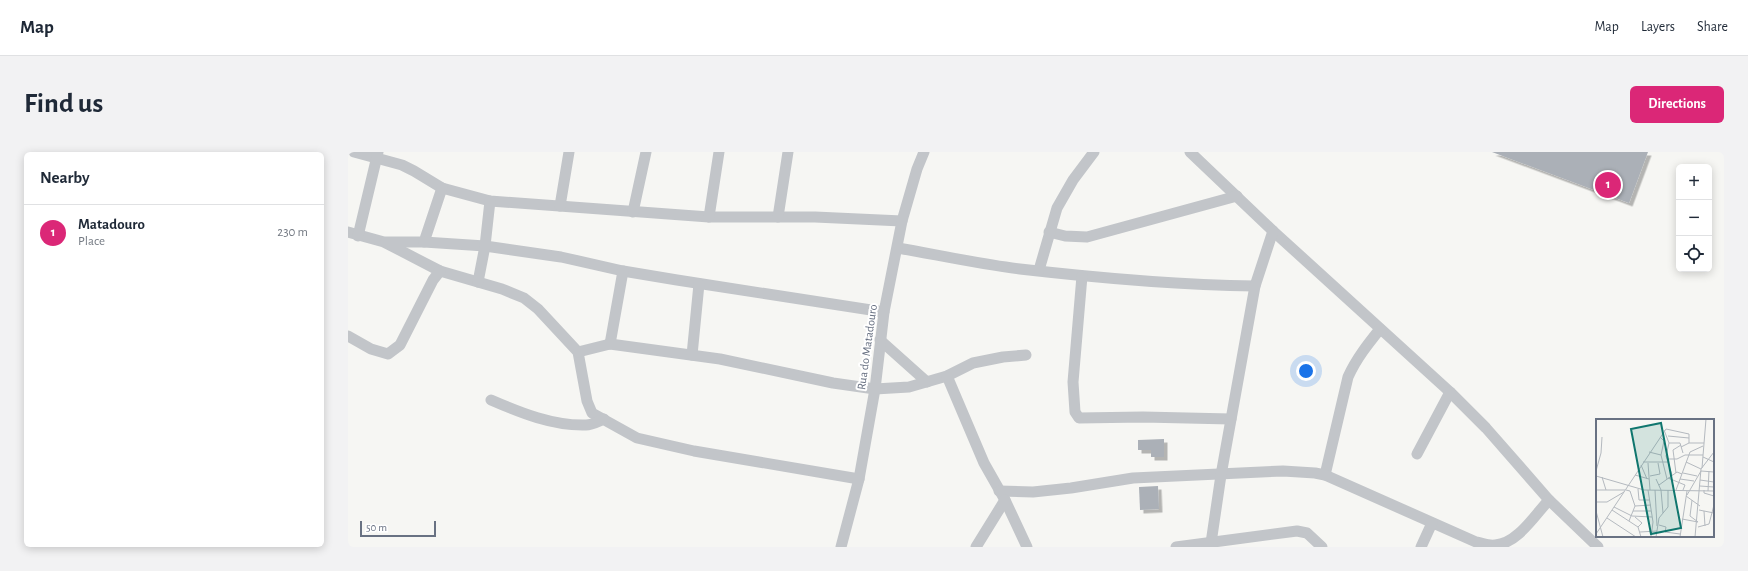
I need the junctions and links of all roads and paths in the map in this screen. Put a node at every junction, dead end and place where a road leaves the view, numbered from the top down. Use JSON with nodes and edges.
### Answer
{"nodes":[{"id":1,"x":354,"y":152,"type":"edge"},
{"id":2,"x":569,"y":152,"type":"edge"},
{"id":3,"x":646,"y":152,"type":"edge"},
{"id":4,"x":718,"y":152,"type":"edge"},
{"id":5,"x":788,"y":152,"type":"edge"},
{"id":6,"x":924,"y":152,"type":"edge"},
{"id":7,"x":1094,"y":152,"type":"edge"},
{"id":8,"x":1190,"y":152,"type":"edge"},
{"id":9,"x":377,"y":155,"type":"edge"},
{"id":10,"x":442,"y":188,"type":"junction"},
{"id":11,"x":1237,"y":196,"type":"junction"},
{"id":12,"x":490,"y":201,"type":"junction"},
{"id":13,"x":560,"y":206,"type":"junction"},
{"id":14,"x":633,"y":212,"type":"junction"},
{"id":15,"x":778,"y":217,"type":"junction"},
{"id":16,"x":709,"y":218,"type":"junction"},
{"id":17,"x":902,"y":221,"type":"junction"},
{"id":18,"x":1273,"y":231,"type":"junction"},
{"id":19,"x":1049,"y":232,"type":"junction"},
{"id":20,"x":353,"y":234,"type":"edge"},
{"id":21,"x":384,"y":242,"type":"junction"},
{"id":22,"x":424,"y":242,"type":"junction"},
{"id":23,"x":486,"y":246,"type":"junction"},
{"id":24,"x":898,"y":248,"type":"junction"},
{"id":25,"x":1039,"y":270,"type":"junction"},
{"id":26,"x":440,"y":271,"type":"junction"},
{"id":27,"x":623,"y":271,"type":"junction"},
{"id":28,"x":1082,"y":276,"type":"junction"},
{"id":29,"x":478,"y":282,"type":"junction"},
{"id":30,"x":699,"y":284,"type":"junction"},
{"id":31,"x":1255,"y":286,"type":"junction"},
{"id":32,"x":884,"y":312,"type":"junction"},
{"id":33,"x":1380,"y":329,"type":"junction"},
{"id":34,"x":348,"y":336,"type":"edge"},
{"id":35,"x":880,"y":340,"type":"junction"},
{"id":36,"x":610,"y":344,"type":"junction"},
{"id":37,"x":578,"y":352,"type":"junction"},
{"id":38,"x":692,"y":355,"type":"junction"},
{"id":39,"x":1026,"y":355,"type":"dead end"},
{"id":40,"x":947,"y":376,"type":"junction"},
{"id":41,"x":927,"y":382,"type":"junction"},
{"id":42,"x":874,"y":389,"type":"junction"},
{"id":43,"x":1450,"y":392,"type":"junction"},
{"id":44,"x":491,"y":400,"type":"dead end"},
{"id":45,"x":604,"y":419,"type":"junction"},
{"id":46,"x":1231,"y":419,"type":"junction"},
{"id":47,"x":1417,"y":454,"type":"dead end"},
{"id":48,"x":1221,"y":475,"type":"junction"},
{"id":49,"x":1325,"y":475,"type":"junction"},
{"id":50,"x":859,"y":479,"type":"junction"},
{"id":51,"x":1002,"y":495,"type":"junction"},
{"id":52,"x":1549,"y":500,"type":"junction"},
{"id":53,"x":1432,"y":523,"type":"junction"},
{"id":54,"x":1211,"y":543,"type":"junction"},
{"id":55,"x":1247,"y":543,"type":"edge"},
{"id":56,"x":841,"y":547,"type":"edge"},
{"id":57,"x":976,"y":547,"type":"edge"},
{"id":58,"x":1027,"y":547,"type":"edge"},
{"id":59,"x":1176,"y":547,"type":"edge"},
{"id":60,"x":1322,"y":547,"type":"edge"},
{"id":61,"x":1421,"y":547,"type":"edge"},
{"id":62,"x":1598,"y":547,"type":"edge"}],
"edges":[{"from":1,"to":9,"type":"street"},
{"from":2,"to":13,"type":"street"},
{"from":3,"to":14,"type":"street"},
{"from":4,"to":16,"type":"street"},
{"from":5,"to":15,"type":"street"},
{"from":6,"to":17,"type":"street","name":"Rua do Matadouro"},
{"from":7,"to":19,"type":"street"},
{"from":8,"to":11,"type":"street"},
{"from":9,"to":10,"type":"street"},
{"from":9,"to":20,"type":"street"},
{"from":10,"to":12,"type":"street"},
{"from":10,"to":22,"type":"street"},
{"from":11,"to":18,"type":"street"},
{"from":11,"to":19,"type":"street"},
{"from":12,"to":13,"type":"street"},
{"from":12,"to":23,"type":"street"},
{"from":13,"to":14,"type":"street"},
{"from":14,"to":16,"type":"street"},
{"from":15,"to":16,"type":"street"},
{"from":15,"to":17,"type":"street"},
{"from":17,"to":24,"type":"street","name":"Rua do Matadouro"},
{"from":18,"to":31,"type":"street"},
{"from":18,"to":33,"type":"street"},
{"from":19,"to":25,"type":"street"},
{"from":20,"to":21,"type":"street"},
{"from":21,"to":22,"type":"street"},
{"from":21,"to":26,"type":"street"},
{"from":22,"to":23,"type":"street"},
{"from":23,"to":27,"type":"street"},
{"from":23,"to":29,"type":"street"},
{"from":24,"to":25,"type":"street"},
{"from":24,"to":32,"type":"street","name":"Rua do Matadouro"},
{"from":25,"to":28,"type":"street"},
{"from":26,"to":29,"type":"street"},
{"from":26,"to":34,"type":"street"},
{"from":27,"to":30,"type":"street"},
{"from":27,"to":36,"type":"street"},
{"from":28,"to":31,"type":"street"},
{"from":28,"to":46,"type":"street"},
{"from":29,"to":37,"type":"street"},
{"from":30,"to":32,"type":"street"},
{"from":30,"to":38,"type":"street"},
{"from":31,"to":46,"type":"street"},
{"from":32,"to":35,"type":"street","name":"Rua do Matadouro"},
{"from":33,"to":43,"type":"street"},
{"from":33,"to":49,"type":"street"},
{"from":35,"to":41,"type":"street"},
{"from":35,"to":42,"type":"street","name":"Rua do Matadouro"},
{"from":36,"to":37,"type":"street"},
{"from":36,"to":38,"type":"street"},
{"from":37,"to":45,"type":"street"},
{"from":38,"to":42,"type":"street"},
{"from":39,"to":40,"type":"street"},
{"from":40,"to":41,"type":"street"},
{"from":40,"to":51,"type":"street"},
{"from":41,"to":42,"type":"street"},
{"from":42,"to":50,"type":"street","name":"Rua do Matadouro"},
{"from":43,"to":47,"type":"street"},
{"from":43,"to":52,"type":"street"},
{"from":44,"to":45,"type":"street"},
{"from":45,"to":50,"type":"street"},
{"from":46,"to":48,"type":"street"},
{"from":48,"to":49,"type":"street"},
{"from":48,"to":51,"type":"street"},
{"from":48,"to":54,"type":"street"},
{"from":49,"to":53,"type":"street"},
{"from":50,"to":56,"type":"street","name":"Rua do Matadouro"},
{"from":51,"to":57,"type":"street"},
{"from":51,"to":58,"type":"street"},
{"from":52,"to":53,"type":"street"},
{"from":52,"to":62,"type":"street"},
{"from":53,"to":61,"type":"street"},
{"from":54,"to":55,"type":"street"},
{"from":54,"to":59,"type":"street"},
{"from":55,"to":60,"type":"street"}]}
